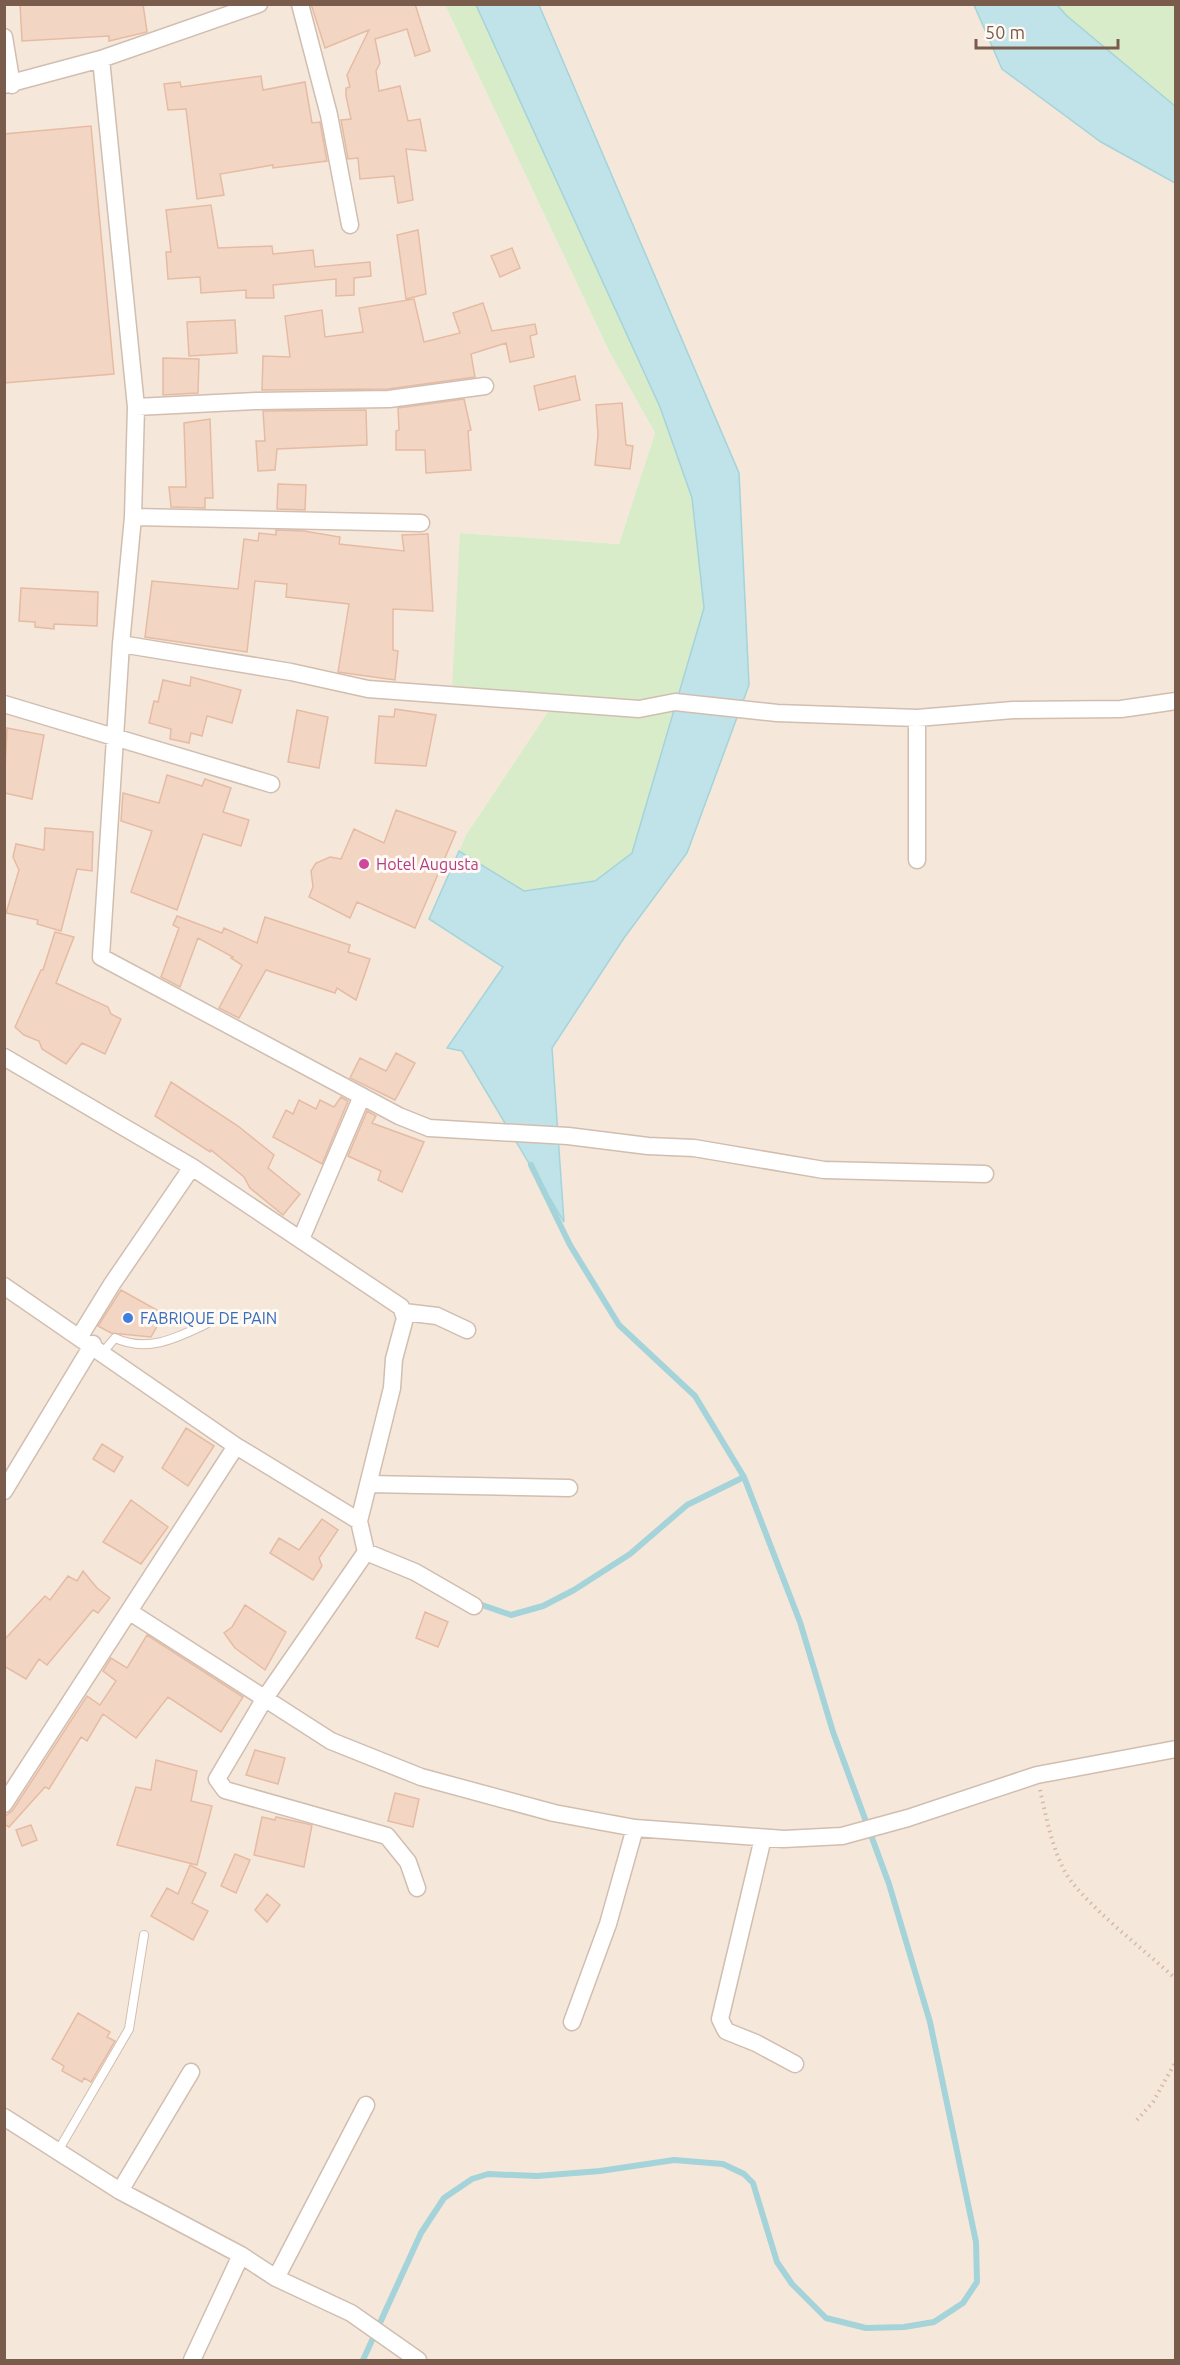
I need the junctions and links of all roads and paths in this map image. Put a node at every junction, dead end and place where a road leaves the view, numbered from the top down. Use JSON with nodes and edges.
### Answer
{"nodes":[{"id":1,"x":300,"y":4,"type":"edge"},
{"id":2,"x":253,"y":5,"type":"edge"},
{"id":3,"x":4,"y":37,"type":"edge"},
{"id":4,"x":101,"y":59,"type":"junction"},
{"id":5,"x":8,"y":85,"type":"edge"},
{"id":6,"x":350,"y":225,"type":"dead end"},
{"id":7,"x":485,"y":386,"type":"dead end"},
{"id":8,"x":136,"y":407,"type":"junction"},
{"id":9,"x":133,"y":517,"type":"junction"},
{"id":10,"x":422,"y":523,"type":"dead end"},
{"id":11,"x":121,"y":645,"type":"junction"},
{"id":12,"x":1176,"y":701,"type":"edge"},
{"id":13,"x":4,"y":704,"type":"edge"},
{"id":14,"x":917,"y":718,"type":"junction"},
{"id":15,"x":115,"y":738,"type":"junction"},
{"id":16,"x":271,"y":784,"type":"dead end"},
{"id":17,"x":917,"y":860,"type":"dead end"},
{"id":18,"x":4,"y":1058,"type":"edge"},
{"id":19,"x":362,"y":1096,"type":"junction"},
{"id":20,"x":192,"y":1167,"type":"junction"},
{"id":21,"x":985,"y":1174,"type":"dead end"},
{"id":22,"x":301,"y":1239,"type":"junction"},
{"id":23,"x":4,"y":1286,"type":"edge"},
{"id":24,"x":404,"y":1312,"type":"junction"},
{"id":25,"x":206,"y":1324,"type":"dead end"},
{"id":26,"x":467,"y":1330,"type":"dead end"},
{"id":27,"x":92,"y":1344,"type":"junction"},
{"id":28,"x":236,"y":1446,"type":"junction"},
{"id":29,"x":368,"y":1484,"type":"junction"},
{"id":30,"x":569,"y":1488,"type":"dead end"},
{"id":31,"x":4,"y":1491,"type":"edge"},
{"id":32,"x":359,"y":1521,"type":"junction"},
{"id":33,"x":366,"y":1552,"type":"junction"},
{"id":34,"x":474,"y":1606,"type":"dead end"},
{"id":35,"x":130,"y":1612,"type":"junction"},
{"id":36,"x":265,"y":1698,"type":"junction"},
{"id":37,"x":1176,"y":1749,"type":"edge"},
{"id":38,"x":1037,"y":1775,"type":"junction"},
{"id":39,"x":4,"y":1804,"type":"edge"},
{"id":40,"x":635,"y":1828,"type":"junction"},
{"id":41,"x":763,"y":1838,"type":"junction"},
{"id":42,"x":417,"y":1888,"type":"dead end"},
{"id":43,"x":144,"y":1935,"type":"dead end"},
{"id":44,"x":1176,"y":1979,"type":"edge"},
{"id":45,"x":572,"y":2022,"type":"dead end"},
{"id":46,"x":1176,"y":2061,"type":"edge"},
{"id":47,"x":795,"y":2064,"type":"dead end"},
{"id":48,"x":191,"y":2072,"type":"dead end"},
{"id":49,"x":366,"y":2105,"type":"dead end"},
{"id":50,"x":4,"y":2117,"type":"edge"},
{"id":51,"x":1137,"y":2120,"type":"dead end"},
{"id":52,"x":58,"y":2151,"type":"junction"},
{"id":53,"x":120,"y":2191,"type":"junction"},
{"id":54,"x":241,"y":2255,"type":"junction"},
{"id":55,"x":276,"y":2278,"type":"junction"},
{"id":56,"x":415,"y":2358,"type":"edge"},
{"id":57,"x":192,"y":2361,"type":"edge"}],
"edges":[{"from":1,"to":6,"type":"street"},
{"from":2,"to":4,"type":"street"},
{"from":3,"to":5,"type":"street"},
{"from":4,"to":5,"type":"street"},
{"from":4,"to":8,"type":"street"},
{"from":7,"to":8,"type":"street"},
{"from":8,"to":9,"type":"street"},
{"from":9,"to":10,"type":"street"},
{"from":9,"to":11,"type":"street"},
{"from":11,"to":14,"type":"street"},
{"from":11,"to":15,"type":"street"},
{"from":12,"to":14,"type":"street"},
{"from":13,"to":15,"type":"street"},
{"from":14,"to":17,"type":"street"},
{"from":15,"to":16,"type":"street"},
{"from":15,"to":19,"type":"street"},
{"from":18,"to":20,"type":"street"},
{"from":19,"to":21,"type":"street"},
{"from":19,"to":22,"type":"street"},
{"from":20,"to":22,"type":"street"},
{"from":20,"to":27,"type":"street"},
{"from":22,"to":24,"type":"street"},
{"from":23,"to":27,"type":"street"},
{"from":24,"to":26,"type":"street"},
{"from":24,"to":29,"type":"street"},
{"from":25,"to":27,"type":"lane"},
{"from":27,"to":28,"type":"street"},
{"from":27,"to":31,"type":"street"},
{"from":28,"to":32,"type":"street"},
{"from":28,"to":35,"type":"street"},
{"from":29,"to":30,"type":"street"},
{"from":29,"to":32,"type":"street"},
{"from":32,"to":33,"type":"street"},
{"from":33,"to":34,"type":"street"},
{"from":33,"to":36,"type":"street"},
{"from":35,"to":36,"type":"street"},
{"from":35,"to":39,"type":"street"},
{"from":36,"to":40,"type":"street"},
{"from":36,"to":42,"type":"street"},
{"from":37,"to":38,"type":"street"},
{"from":38,"to":41,"type":"street"},
{"from":38,"to":44,"type":"path"},
{"from":40,"to":41,"type":"street"},
{"from":40,"to":45,"type":"street"},
{"from":41,"to":47,"type":"street"},
{"from":43,"to":52,"type":"lane"},
{"from":46,"to":51,"type":"path"},
{"from":48,"to":53,"type":"street"},
{"from":49,"to":55,"type":"street"},
{"from":50,"to":52,"type":"street"},
{"from":52,"to":53,"type":"street"},
{"from":53,"to":54,"type":"street"},
{"from":54,"to":55,"type":"street"},
{"from":54,"to":57,"type":"street"},
{"from":55,"to":56,"type":"street"}]}
